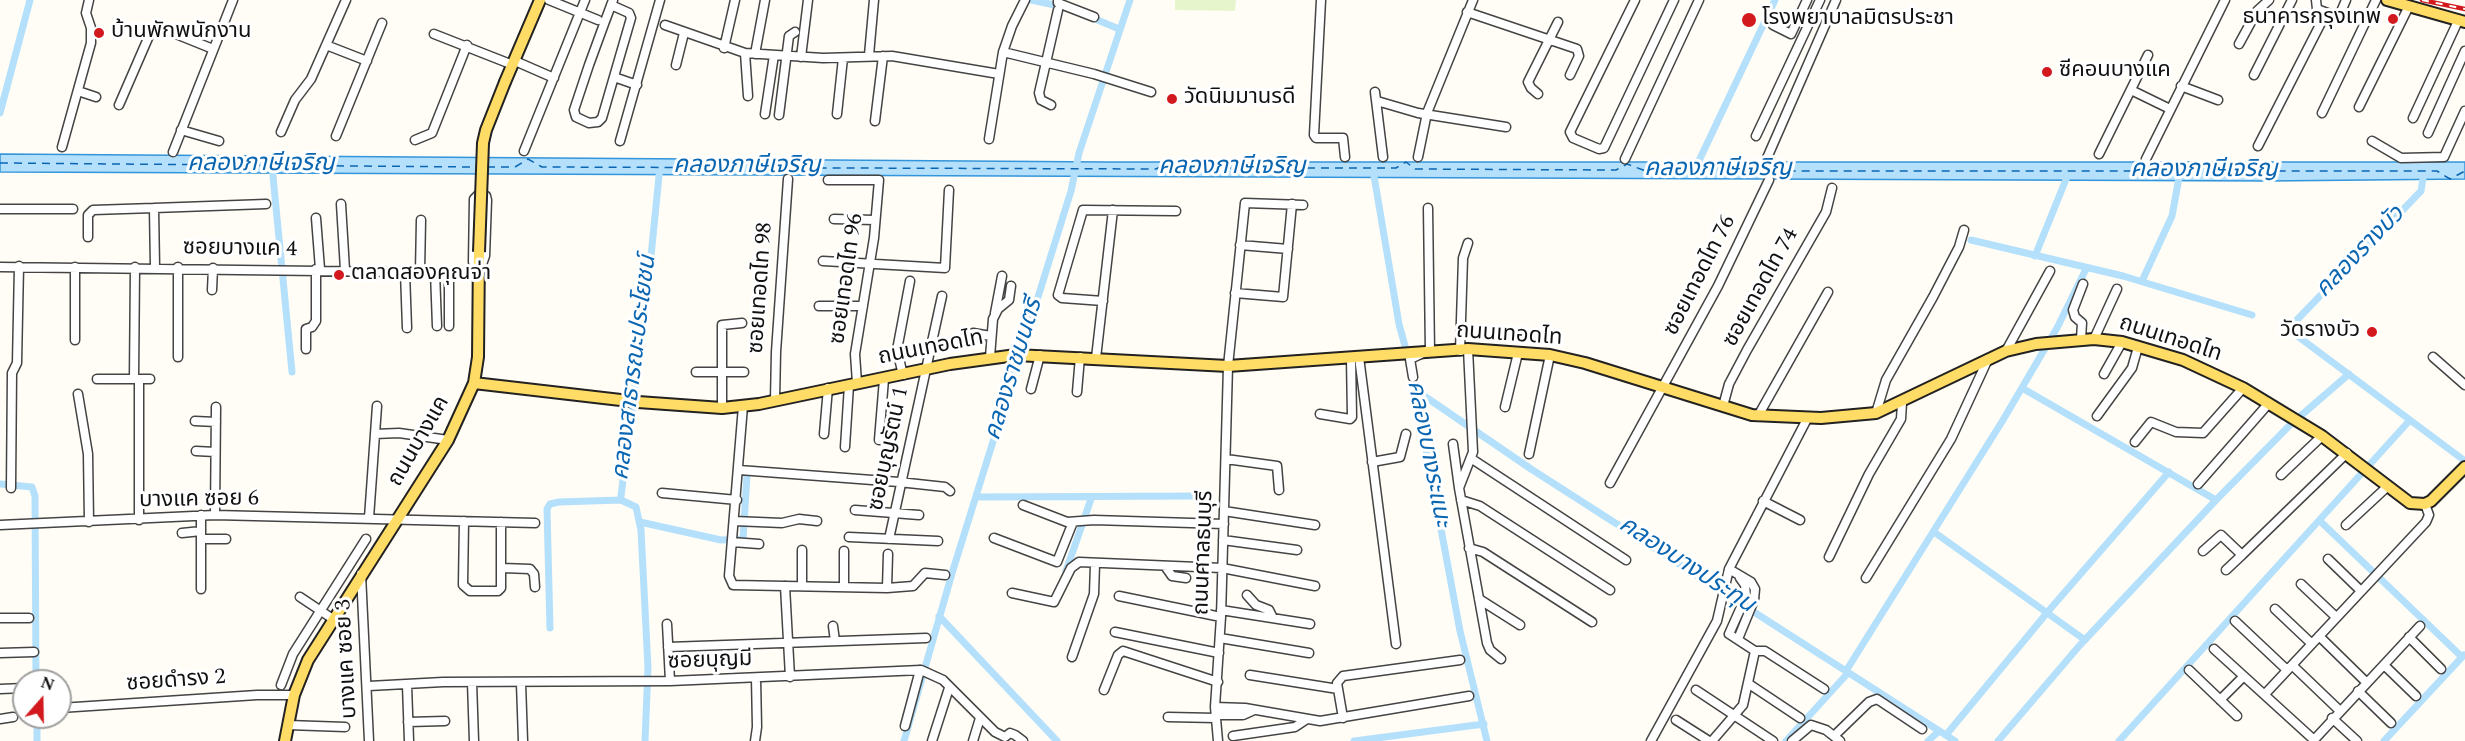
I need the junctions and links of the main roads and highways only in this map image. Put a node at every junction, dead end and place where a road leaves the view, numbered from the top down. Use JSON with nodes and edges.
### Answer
{"nodes":[{"id":1,"x":540,"y":0,"type":"edge"},
{"id":2,"x":2387,"y":0,"type":"edge"},
{"id":3,"x":2462,"y":21,"type":"edge"},
{"id":4,"x":474,"y":383,"type":"junction"},
{"id":5,"x":2465,"y":467,"type":"edge"},
{"id":6,"x":285,"y":741,"type":"edge"}],
"edges":[{"from":1,"to":4,"type":"main road","name":"ถนนบางแค","bridge":true},
{"from":2,"to":3,"type":"main road"},
{"from":4,"to":5,"type":"main road","name":"ถนนเทอดไท"},
{"from":4,"to":6,"type":"main road","name":"ถนนบางแค"}]}
